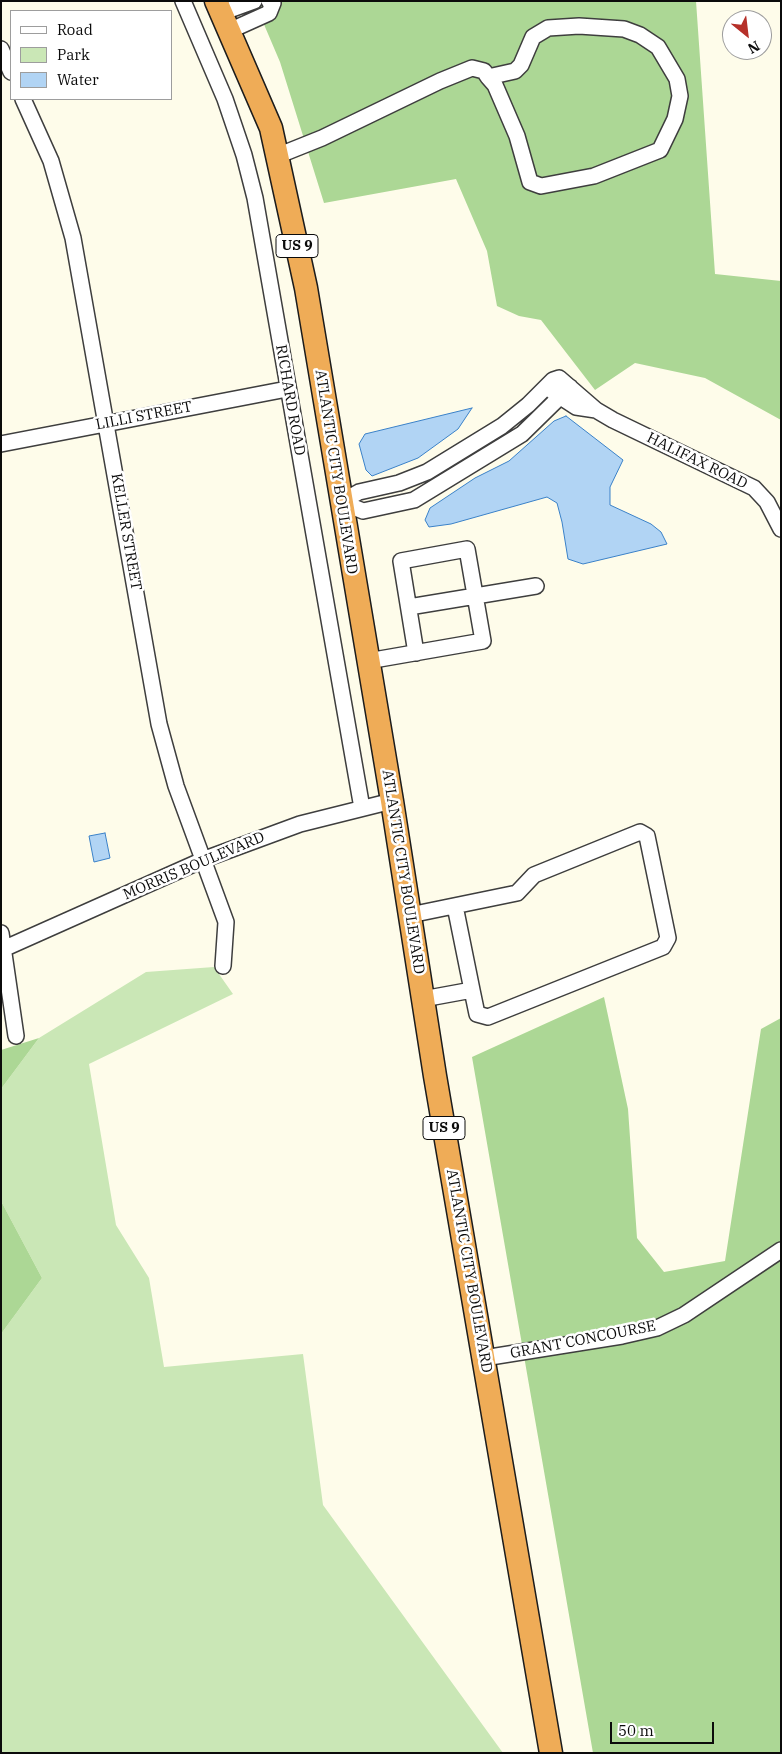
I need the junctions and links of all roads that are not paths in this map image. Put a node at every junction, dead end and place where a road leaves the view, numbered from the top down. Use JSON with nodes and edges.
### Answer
{"nodes":[{"id":1,"x":183,"y":1,"type":"edge"},
{"id":2,"x":254,"y":1,"type":"edge"},
{"id":3,"x":273,"y":2,"type":"edge"},
{"id":4,"x":222,"y":15,"type":"edge"},
{"id":5,"x":1,"y":50,"type":"edge"},
{"id":6,"x":10,"y":70,"type":"edge"},
{"id":7,"x":488,"y":77,"type":"junction"},
{"id":8,"x":24,"y":100,"type":"edge"},
{"id":9,"x":277,"y":156,"type":"junction"},
{"id":10,"x":287,"y":389,"type":"junction"},
{"id":11,"x":565,"y":392,"type":"junction"},
{"id":12,"x":107,"y":424,"type":"junction"},
{"id":13,"x":1,"y":444,"type":"edge"},
{"id":14,"x":340,"y":502,"type":"junction"},
{"id":15,"x":781,"y":529,"type":"edge"},
{"id":16,"x":536,"y":586,"type":"dead end"},
{"id":17,"x":475,"y":596,"type":"junction"},
{"id":18,"x":409,"y":607,"type":"junction"},
{"id":19,"x":416,"y":653,"type":"junction"},
{"id":20,"x":368,"y":661,"type":"junction"},
{"id":21,"x":392,"y":801,"type":"junction"},
{"id":22,"x":362,"y":808,"type":"junction"},
{"id":23,"x":205,"y":859,"type":"junction"},
{"id":24,"x":455,"y":906,"type":"junction"},
{"id":25,"x":410,"y":915,"type":"junction"},
{"id":26,"x":1,"y":933,"type":"edge"},
{"id":27,"x":2,"y":950,"type":"edge"},
{"id":28,"x":223,"y":966,"type":"dead end"},
{"id":29,"x":472,"y":990,"type":"junction"},
{"id":30,"x":423,"y":999,"type":"junction"},
{"id":31,"x":16,"y":1036,"type":"dead end"},
{"id":32,"x":781,"y":1250,"type":"edge"},
{"id":33,"x":484,"y":1358,"type":"junction"},
{"id":34,"x":551,"y":1753,"type":"edge"}],
"edges":[{"from":1,"to":10,"type":"street","name":"RICHARD ROAD"},
{"from":2,"to":4,"type":"street"},
{"from":3,"to":4,"type":"street"},
{"from":4,"to":9,"type":"highway","name":"ATLANTIC CITY BOULEVARD","number":"US 9"},
{"from":5,"to":6,"type":"street"},
{"from":7,"to":7,"type":"street"},
{"from":7,"to":9,"type":"street"},
{"from":8,"to":12,"type":"street","name":"KELLER STREET"},
{"from":9,"to":14,"type":"highway","name":"ATLANTIC CITY BOULEVARD","number":"US 9"},
{"from":10,"to":12,"type":"street","name":"LILLI STREET"},
{"from":10,"to":22,"type":"street","name":"RICHARD ROAD"},
{"from":11,"to":14,"type":"street","name":"HALIFAX ROAD"},
{"from":11,"to":14,"type":"street"},
{"from":11,"to":15,"type":"street","name":"HALIFAX ROAD"},
{"from":12,"to":13,"type":"street","name":"LILLI STREET"},
{"from":12,"to":23,"type":"street","name":"KELLER STREET"},
{"from":14,"to":20,"type":"highway","name":"ATLANTIC CITY BOULEVARD","number":"US 9"},
{"from":16,"to":17,"type":"street"},
{"from":17,"to":18,"type":"street"},
{"from":17,"to":18,"type":"street"},
{"from":17,"to":19,"type":"street"},
{"from":18,"to":19,"type":"street"},
{"from":19,"to":20,"type":"street"},
{"from":20,"to":21,"type":"highway","name":"ATLANTIC CITY BOULEVARD","number":"US 9"},
{"from":21,"to":22,"type":"street","name":"MORRIS BOULEVARD"},
{"from":21,"to":25,"type":"highway","name":"ATLANTIC CITY BOULEVARD","number":"US 9"},
{"from":22,"to":23,"type":"street","name":"MORRIS BOULEVARD"},
{"from":23,"to":27,"type":"street","name":"MORRIS BOULEVARD"},
{"from":23,"to":28,"type":"street","name":"KELLER STREET"},
{"from":24,"to":25,"type":"street"},
{"from":24,"to":29,"type":"street"},
{"from":24,"to":29,"type":"street"},
{"from":25,"to":30,"type":"highway","name":"ATLANTIC CITY BOULEVARD","number":"US 9"},
{"from":26,"to":27,"type":"street"},
{"from":27,"to":31,"type":"street"},
{"from":29,"to":30,"type":"street"},
{"from":30,"to":33,"type":"highway","name":"ATLANTIC CITY BOULEVARD","number":"US 9"},
{"from":32,"to":33,"type":"street","name":"GRANT CONCOURSE"},
{"from":33,"to":34,"type":"highway","name":"ATLANTIC CITY BOULEVARD","number":"US 9"}]}
